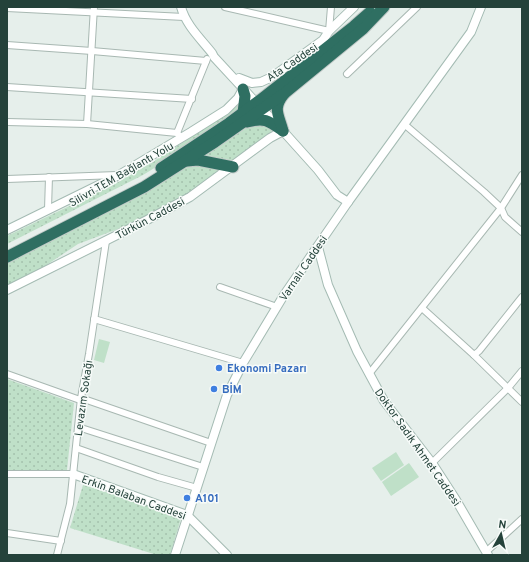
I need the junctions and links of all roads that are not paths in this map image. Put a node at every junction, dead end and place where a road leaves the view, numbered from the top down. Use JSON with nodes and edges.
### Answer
{"nodes":[{"id":1,"x":181,"y":7,"type":"edge"},
{"id":2,"x":226,"y":7,"type":"edge"},
{"id":3,"x":331,"y":7,"type":"edge"},
{"id":4,"x":354,"y":7,"type":"edge"},
{"id":5,"x":374,"y":7,"type":"edge"},
{"id":6,"x":384,"y":7,"type":"edge"},
{"id":7,"x":417,"y":7,"type":"edge"},
{"id":8,"x":481,"y":7,"type":"edge"},
{"id":9,"x":7,"y":8,"type":"edge"},
{"id":10,"x":246,"y":9,"type":"edge"},
{"id":11,"x":94,"y":10,"type":"edge"},
{"id":12,"x":184,"y":17,"type":"junction"},
{"id":13,"x":329,"y":31,"type":"junction"},
{"id":14,"x":7,"y":45,"type":"edge"},
{"id":15,"x":92,"y":51,"type":"junction"},
{"id":16,"x":212,"y":53,"type":"junction"},
{"id":17,"x":206,"y":61,"type":"junction"},
{"id":18,"x":347,"y":74,"type":"dead end"},
{"id":19,"x":241,"y":83,"type":"junction"},
{"id":20,"x":7,"y":87,"type":"edge"},
{"id":21,"x":89,"y":92,"type":"junction"},
{"id":22,"x":285,"y":93,"type":"junction"},
{"id":23,"x":192,"y":99,"type":"junction"},
{"id":24,"x":261,"y":105,"type":"junction"},
{"id":25,"x":243,"y":118,"type":"junction"},
{"id":26,"x":7,"y":122,"type":"edge"},
{"id":27,"x":87,"y":124,"type":"junction"},
{"id":28,"x":404,"y":124,"type":"junction"},
{"id":29,"x":283,"y":131,"type":"junction"},
{"id":30,"x":179,"y":136,"type":"junction"},
{"id":31,"x":187,"y":161,"type":"junction"},
{"id":32,"x":233,"y":166,"type":"junction"},
{"id":33,"x":118,"y":175,"type":"junction"},
{"id":34,"x":522,"y":175,"type":"edge"},
{"id":35,"x":49,"y":177,"type":"junction"},
{"id":36,"x":7,"y":179,"type":"edge"},
{"id":37,"x":348,"y":202,"type":"junction"},
{"id":38,"x":501,"y":208,"type":"junction"},
{"id":39,"x":48,"y":209,"type":"junction"},
{"id":40,"x":7,"y":230,"type":"edge"},
{"id":41,"x":522,"y":232,"type":"edge"},
{"id":42,"x":106,"y":241,"type":"junction"},
{"id":43,"x":318,"y":247,"type":"junction"},
{"id":44,"x":7,"y":249,"type":"edge"},
{"id":45,"x":7,"y":257,"type":"edge"},
{"id":46,"x":220,"y":287,"type":"dead end"},
{"id":47,"x":7,"y":290,"type":"edge"},
{"id":48,"x":522,"y":297,"type":"edge"},
{"id":49,"x":277,"y":307,"type":"junction"},
{"id":50,"x":422,"y":308,"type":"junction"},
{"id":51,"x":94,"y":319,"type":"junction"},
{"id":52,"x":474,"y":355,"type":"junction"},
{"id":53,"x":243,"y":363,"type":"junction"},
{"id":54,"x":522,"y":371,"type":"edge"},
{"id":55,"x":7,"y":374,"type":"edge"},
{"id":56,"x":369,"y":374,"type":"junction"},
{"id":57,"x":508,"y":388,"type":"junction"},
{"id":58,"x":80,"y":399,"type":"junction"},
{"id":59,"x":522,"y":402,"type":"edge"},
{"id":60,"x":78,"y":427,"type":"junction"},
{"id":61,"x":211,"y":443,"type":"junction"},
{"id":62,"x":76,"y":448,"type":"junction"},
{"id":63,"x":432,"y":463,"type":"junction"},
{"id":64,"x":203,"y":467,"type":"junction"},
{"id":65,"x":7,"y":474,"type":"edge"},
{"id":66,"x":73,"y":474,"type":"junction"},
{"id":67,"x":198,"y":488,"type":"junction"},
{"id":68,"x":188,"y":515,"type":"junction"},
{"id":69,"x":522,"y":519,"type":"edge"},
{"id":70,"x":7,"y":533,"type":"edge"},
{"id":71,"x":61,"y":541,"type":"junction"},
{"id":72,"x":487,"y":553,"type":"edge"},
{"id":73,"x":58,"y":555,"type":"edge"},
{"id":74,"x":175,"y":555,"type":"edge"},
{"id":75,"x":226,"y":555,"type":"edge"}],
"edges":[{"from":1,"to":12,"type":"street"},
{"from":2,"to":10,"type":"street"},
{"from":3,"to":13,"type":"street"},
{"from":4,"to":13,"type":"street","name":"Ata Caddesi"},
{"from":5,"to":24,"type":"highway"},
{"from":6,"to":22,"type":"highway"},
{"from":7,"to":18,"type":"street"},
{"from":8,"to":28,"type":"street","name":"Varnalı Caddesi"},
{"from":9,"to":11,"type":"street"},
{"from":10,"to":13,"type":"street"},
{"from":11,"to":12,"type":"street"},
{"from":11,"to":15,"type":"street"},
{"from":12,"to":16,"type":"street"},
{"from":13,"to":19,"type":"street","name":"Ata Caddesi"},
{"from":14,"to":15,"type":"street"},
{"from":15,"to":17,"type":"street"},
{"from":15,"to":21,"type":"street"},
{"from":16,"to":17,"type":"street"},
{"from":16,"to":19,"type":"street"},
{"from":17,"to":23,"type":"street"},
{"from":19,"to":24,"type":"street"},
{"from":19,"to":25,"type":"highway"},
{"from":19,"to":30,"type":"street"},
{"from":20,"to":21,"type":"street"},
{"from":21,"to":23,"type":"street"},
{"from":21,"to":27,"type":"street"},
{"from":22,"to":24,"type":"highway"},
{"from":22,"to":29,"type":"highway"},
{"from":23,"to":30,"type":"street"},
{"from":24,"to":25,"type":"highway"},
{"from":24,"to":29,"type":"street"},
{"from":25,"to":29,"type":"highway"},
{"from":25,"to":31,"type":"highway","name":"Silivri TEM Bağlantı Yolu"},
{"from":25,"to":44,"type":"highway","name":"Silivri TEM Bağlantı Yolu"},
{"from":26,"to":27,"type":"street"},
{"from":27,"to":30,"type":"street"},
{"from":28,"to":37,"type":"street","name":"Varnalı Caddesi"},
{"from":28,"to":38,"type":"street"},
{"from":29,"to":32,"type":"street","name":"Türkün Caddesi"},
{"from":29,"to":37,"type":"street"},
{"from":30,"to":33,"type":"street"},
{"from":31,"to":32,"type":"highway"},
{"from":31,"to":45,"type":"highway","name":"Silivri TEM Bağlantı Yolu"},
{"from":32,"to":42,"type":"street","name":"Türkün Caddesi"},
{"from":33,"to":35,"type":"street"},
{"from":33,"to":39,"type":"street"},
{"from":34,"to":38,"type":"street"},
{"from":35,"to":36,"type":"street"},
{"from":35,"to":39,"type":"street"},
{"from":37,"to":43,"type":"street","name":"Varnalı Caddesi"},
{"from":38,"to":41,"type":"street"},
{"from":38,"to":50,"type":"street"},
{"from":39,"to":40,"type":"street"},
{"from":42,"to":47,"type":"street","name":"Türkün Caddesi"},
{"from":42,"to":51,"type":"street","name":"Levazım Sokağı"},
{"from":43,"to":49,"type":"street","name":"Varnalı Caddesi"},
{"from":43,"to":56,"type":"street","name":"Doktor Sadık Ahmet Caddesi"},
{"from":46,"to":49,"type":"street"},
{"from":48,"to":52,"type":"street"},
{"from":49,"to":53,"type":"street","name":"Varnalı Caddesi"},
{"from":50,"to":52,"type":"street"},
{"from":50,"to":56,"type":"street"},
{"from":51,"to":53,"type":"street"},
{"from":51,"to":58,"type":"street","name":"Levazım Sokağı"},
{"from":52,"to":57,"type":"street"},
{"from":53,"to":61,"type":"street","name":"Varnalı Caddesi"},
{"from":54,"to":57,"type":"street"},
{"from":55,"to":58,"type":"street"},
{"from":56,"to":63,"type":"street","name":"Doktor Sadık Ahmet Caddesi"},
{"from":57,"to":59,"type":"street"},
{"from":57,"to":63,"type":"street"},
{"from":58,"to":60,"type":"street","name":"Levazım Sokağı"},
{"from":58,"to":61,"type":"street"},
{"from":60,"to":62,"type":"street","name":"Levazım Sokağı"},
{"from":60,"to":64,"type":"street"},
{"from":61,"to":64,"type":"street","name":"Varnalı Caddesi"},
{"from":62,"to":66,"type":"street","name":"Levazım Sokağı"},
{"from":62,"to":67,"type":"street"},
{"from":63,"to":72,"type":"street","name":"Doktor Sadık Ahmet Caddesi"},
{"from":64,"to":67,"type":"street","name":"Varnalı Caddesi"},
{"from":65,"to":66,"type":"street"},
{"from":66,"to":68,"type":"street","name":"Erkin Balaban Caddesi"},
{"from":66,"to":71,"type":"street","name":"Levazım Sokağı"},
{"from":67,"to":68,"type":"street","name":"Varnalı Caddesi"},
{"from":68,"to":74,"type":"street","name":"Varnalı Caddesi"},
{"from":68,"to":75,"type":"street","name":"Erkin Balaban Caddesi"},
{"from":69,"to":72,"type":"street"},
{"from":70,"to":71,"type":"street"},
{"from":71,"to":73,"type":"street","name":"Levazım Sokağı"}]}
